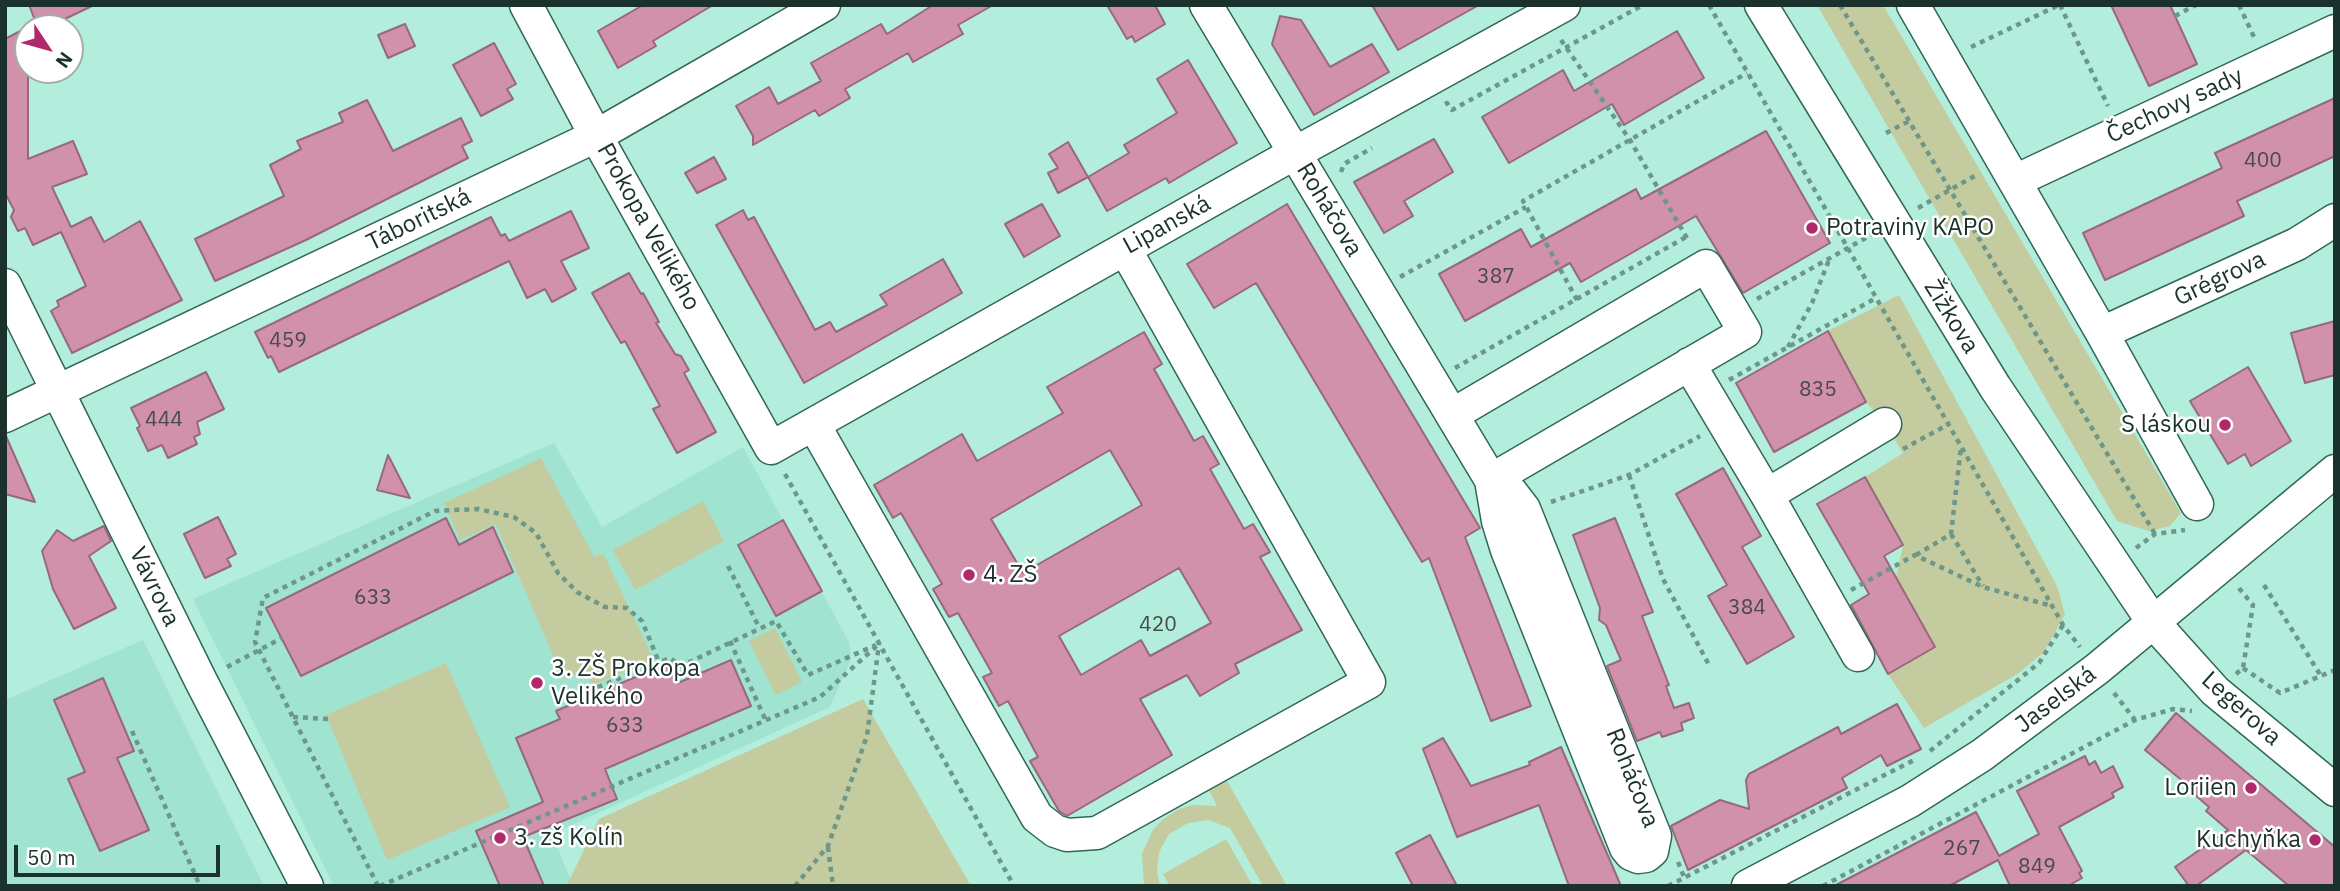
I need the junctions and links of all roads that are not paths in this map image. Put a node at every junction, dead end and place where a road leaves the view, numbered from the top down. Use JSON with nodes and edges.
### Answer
{"nodes":[{"id":1,"x":526,"y":5,"type":"edge"},
{"id":2,"x":824,"y":5,"type":"edge"},
{"id":3,"x":1206,"y":5,"type":"edge"},
{"id":4,"x":1761,"y":5,"type":"edge"},
{"id":5,"x":1913,"y":5,"type":"edge"},
{"id":6,"x":1555,"y":10,"type":"edge"},
{"id":7,"x":2335,"y":31,"type":"edge"},
{"id":8,"x":596,"y":136,"type":"junction"},
{"id":9,"x":1295,"y":153,"type":"junction"},
{"id":10,"x":2015,"y":181,"type":"junction"},
{"id":11,"x":2335,"y":220,"type":"edge"},
{"id":12,"x":1125,"y":249,"type":"junction"},
{"id":13,"x":5,"y":285,"type":"edge"},
{"id":14,"x":2102,"y":333,"type":"junction"},
{"id":15,"x":1689,"y":364,"type":"junction"},
{"id":16,"x":58,"y":392,"type":"junction"},
{"id":17,"x":1452,"y":415,"type":"junction"},
{"id":18,"x":5,"y":416,"type":"edge"},
{"id":19,"x":1885,"y":424,"type":"dead end"},
{"id":20,"x":814,"y":425,"type":"junction"},
{"id":21,"x":772,"y":448,"type":"joint"},
{"id":22,"x":2335,"y":471,"type":"edge"},
{"id":23,"x":1492,"y":480,"type":"junction"},
{"id":24,"x":1767,"y":495,"type":"junction"},
{"id":25,"x":2195,"y":516,"type":"road end"},
{"id":26,"x":2153,"y":622,"type":"junction"},
{"id":27,"x":1858,"y":655,"type":"dead end"},
{"id":28,"x":2335,"y":790,"type":"edge"},
{"id":29,"x":307,"y":886,"type":"edge"},
{"id":30,"x":1748,"y":886,"type":"edge"}],
"edges":[{"from":1,"to":8,"type":"street","name":"Prokopa Velikého"},
{"from":2,"to":8,"type":"street","name":"Táboritská"},
{"from":3,"to":9,"type":"street","name":"Roháčova"},
{"from":4,"to":26,"type":"street","name":"Žižkova"},
{"from":5,"to":10,"type":"street"},
{"from":6,"to":9,"type":"street","name":"Lipanská"},
{"from":7,"to":10,"type":"street","name":"Čechovy sady"},
{"from":8,"to":16,"type":"street","name":"Táboritská"},
{"from":8,"to":21,"type":"street","name":"Prokopa Velikého"},
{"from":9,"to":12,"type":"street","name":"Lipanská"},
{"from":9,"to":17,"type":"street","name":"Roháčova"},
{"from":10,"to":14,"type":"street"},
{"from":11,"to":14,"type":"street","name":"Grégrova"},
{"from":12,"to":20,"type":"street","name":"Lipanská"},
{"from":12,"to":20,"type":"street"},
{"from":13,"to":16,"type":"street","name":"Vávrova"},
{"from":14,"to":25,"type":"street"},
{"from":15,"to":17,"type":"street"},
{"from":15,"to":23,"type":"street"},
{"from":15,"to":24,"type":"street"},
{"from":16,"to":18,"type":"street","name":"Táboritská"},
{"from":16,"to":29,"type":"street","name":"Vávrova"},
{"from":17,"to":23,"type":"street","name":"Roháčova"},
{"from":19,"to":24,"type":"street"},
{"from":20,"to":21,"type":"street","name":"Lipanská"},
{"from":22,"to":26,"type":"street","name":"Jaselská"},
{"from":23,"to":23,"type":"street","name":"Roháčova"},
{"from":24,"to":27,"type":"street"},
{"from":26,"to":28,"type":"street","name":"Legerova"},
{"from":26,"to":30,"type":"street","name":"Jaselská"}]}
